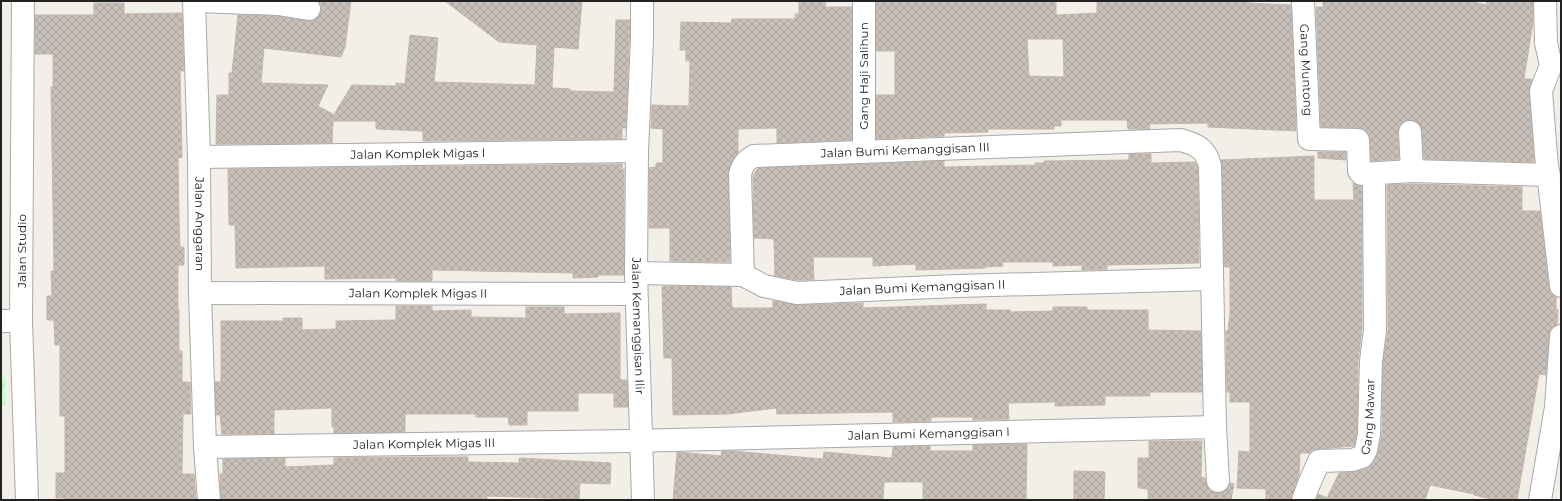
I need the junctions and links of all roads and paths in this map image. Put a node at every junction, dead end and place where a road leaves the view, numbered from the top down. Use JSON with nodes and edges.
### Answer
{"nodes":[{"id":1,"x":23,"y":1,"type":"edge"},
{"id":2,"x":194,"y":1,"type":"edge"},
{"id":3,"x":198,"y":1,"type":"edge"},
{"id":4,"x":642,"y":1,"type":"edge"},
{"id":5,"x":864,"y":1,"type":"edge"},
{"id":6,"x":1302,"y":1,"type":"edge"},
{"id":7,"x":1545,"y":1,"type":"edge"},
{"id":8,"x":309,"y":9,"type":"dead end"},
{"id":9,"x":1554,"y":44,"type":"edge"},
{"id":10,"x":1410,"y":132,"type":"dead end"},
{"id":11,"x":637,"y":151,"type":"junction"},
{"id":12,"x":864,"y":152,"type":"junction"},
{"id":13,"x":199,"y":157,"type":"junction"},
{"id":14,"x":1412,"y":171,"type":"junction"},
{"id":15,"x":1378,"y":173,"type":"junction"},
{"id":16,"x":1549,"y":175,"type":"junction"},
{"id":17,"x":636,"y":273,"type":"junction"},
{"id":18,"x":743,"y":275,"type":"junction"},
{"id":19,"x":1212,"y":279,"type":"junction"},
{"id":20,"x":1561,"y":286,"type":"edge"},
{"id":21,"x":200,"y":293,"type":"junction"},
{"id":22,"x":636,"y":294,"type":"junction"},
{"id":23,"x":11,"y":321,"type":"edge"},
{"id":24,"x":1561,"y":336,"type":"edge"},
{"id":25,"x":1215,"y":427,"type":"junction"},
{"id":26,"x":642,"y":441,"type":"junction"},
{"id":27,"x":205,"y":447,"type":"junction"},
{"id":28,"x":1218,"y":481,"type":"dead end"},
{"id":29,"x":27,"y":500,"type":"edge"},
{"id":30,"x":209,"y":500,"type":"edge"},
{"id":31,"x":643,"y":500,"type":"edge"},
{"id":32,"x":1304,"y":500,"type":"edge"},
{"id":33,"x":1540,"y":500,"type":"edge"}],
"edges":[{"from":1,"to":23,"type":"street","name":"Jalan Studio"},
{"from":2,"to":13,"type":"street","name":"Jalan Anggaran"},
{"from":3,"to":8,"type":"street"},
{"from":4,"to":11,"type":"street","name":"Jalan Kemanggisan Ilir"},
{"from":5,"to":12,"type":"street","name":"Gang Haji Salihun"},
{"from":6,"to":15,"type":"street","name":"Gang Muntong"},
{"from":7,"to":9,"type":"street"},
{"from":9,"to":16,"type":"street"},
{"from":10,"to":14,"type":"street"},
{"from":11,"to":13,"type":"street","name":"Jalan Komplek Migas I"},
{"from":11,"to":17,"type":"street","name":"Jalan Kemanggisan Ilir"},
{"from":12,"to":18,"type":"street","name":"Jalan Bumi Kemanggisan III"},
{"from":12,"to":19,"type":"street","name":"Jalan Bumi Kemanggisan III"},
{"from":13,"to":21,"type":"street","name":"Jalan Anggaran"},
{"from":14,"to":15,"type":"street"},
{"from":14,"to":16,"type":"street"},
{"from":15,"to":32,"type":"street","name":"Gang Mawar"},
{"from":16,"to":20,"type":"street"},
{"from":17,"to":18,"type":"street","name":"Jalan Bumi Kemanggisan II"},
{"from":17,"to":22,"type":"street","name":"Jalan Kemanggisan Ilir"},
{"from":18,"to":19,"type":"street","name":"Jalan Bumi Kemanggisan II"},
{"from":19,"to":25,"type":"street"},
{"from":21,"to":22,"type":"street","name":"Jalan Komplek Migas II"},
{"from":21,"to":27,"type":"street","name":"Jalan Anggaran"},
{"from":22,"to":26,"type":"street","name":"Jalan Kemanggisan Ilir"},
{"from":23,"to":29,"type":"street","name":"Jalan Studio"},
{"from":24,"to":33,"type":"street"},
{"from":25,"to":26,"type":"street","name":"Jalan Bumi Kemanggisan I"},
{"from":25,"to":28,"type":"street"},
{"from":26,"to":27,"type":"street","name":"Jalan Komplek Migas III"},
{"from":26,"to":31,"type":"street","name":"Jalan Kemanggisan Ilir"},
{"from":27,"to":30,"type":"street","name":"Jalan Anggaran"}]}
